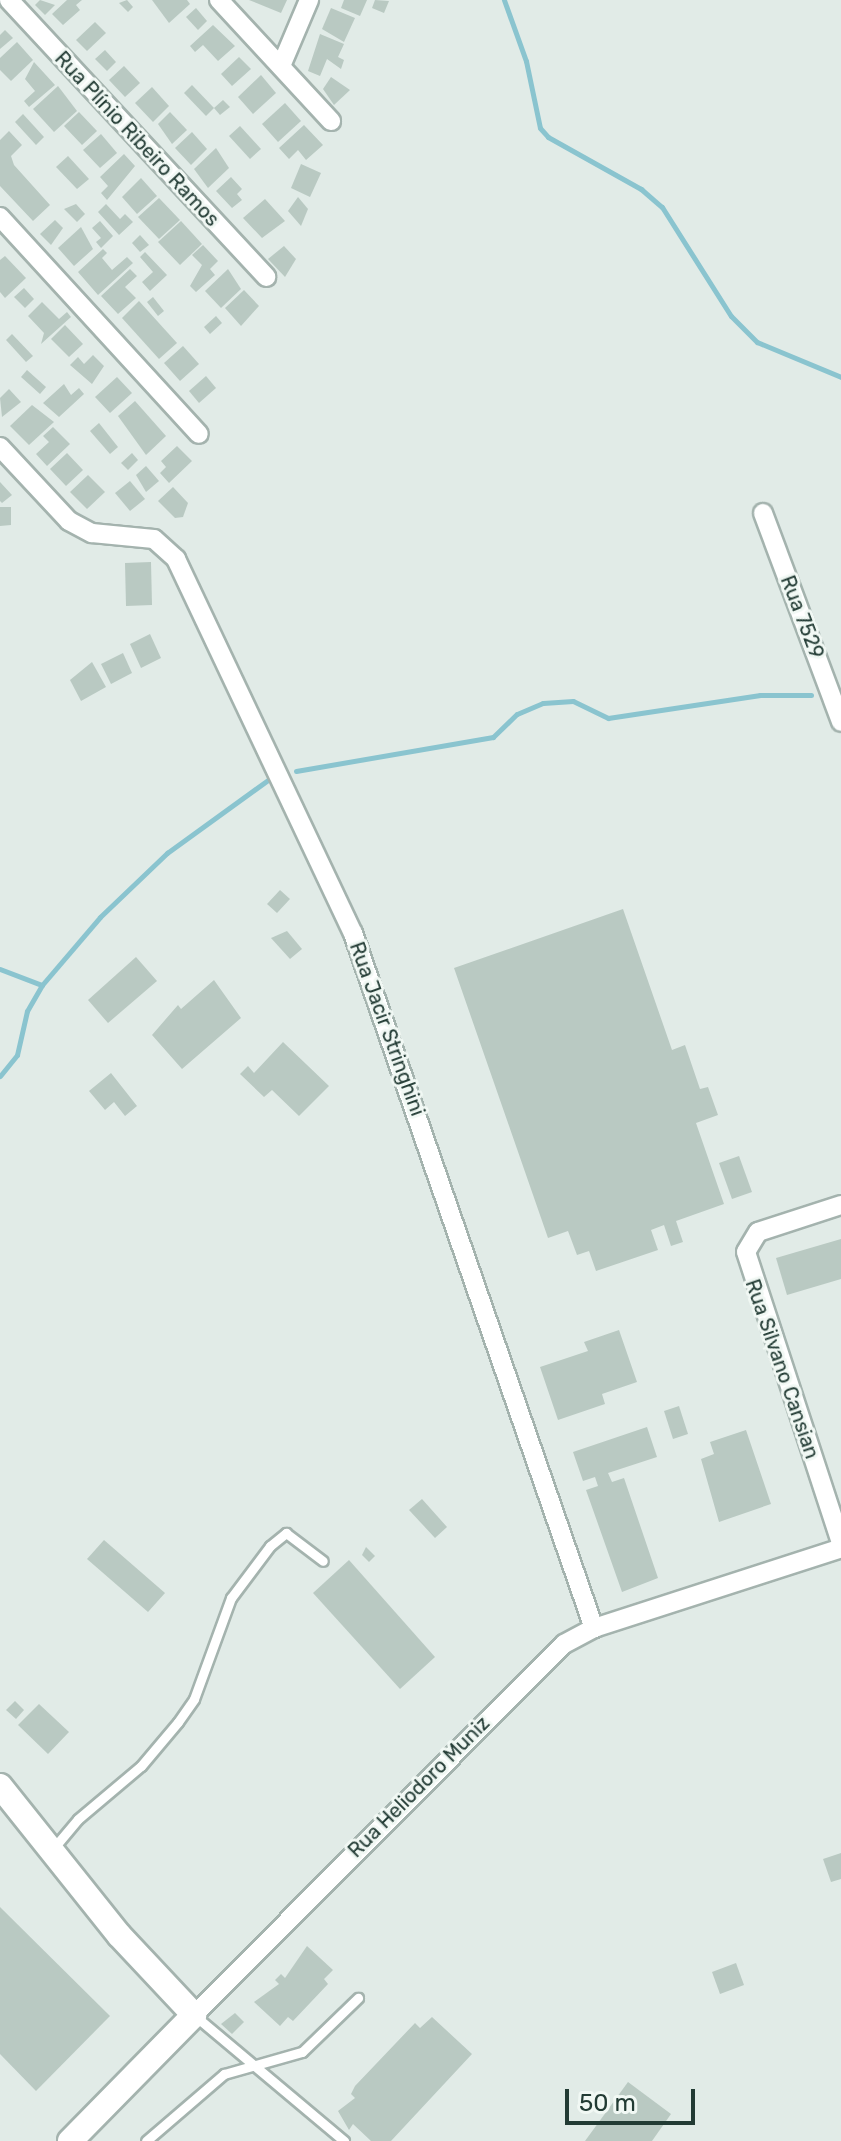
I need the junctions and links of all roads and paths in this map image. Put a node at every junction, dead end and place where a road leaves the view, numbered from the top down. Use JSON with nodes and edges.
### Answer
{"nodes":[{"id":1,"x":9,"y":0,"type":"edge"},
{"id":2,"x":219,"y":0,"type":"edge"},
{"id":3,"x":309,"y":0,"type":"edge"},
{"id":4,"x":281,"y":66,"type":"junction"},
{"id":5,"x":331,"y":121,"type":"dead end"},
{"id":6,"x":0,"y":217,"type":"edge"},
{"id":7,"x":266,"y":277,"type":"dead end"},
{"id":8,"x":199,"y":434,"type":"dead end"},
{"id":9,"x":0,"y":447,"type":"edge"},
{"id":10,"x":763,"y":513,"type":"dead end"},
{"id":11,"x":841,"y":722,"type":"edge"},
{"id":12,"x":841,"y":1205,"type":"edge"},
{"id":13,"x":841,"y":1542,"type":"edge"},
{"id":14,"x":841,"y":1548,"type":"edge"},
{"id":15,"x":323,"y":1561,"type":"dead end"},
{"id":16,"x":594,"y":1628,"type":"junction"},
{"id":17,"x":0,"y":1786,"type":"edge"},
{"id":18,"x":52,"y":1850,"type":"junction"},
{"id":19,"x":358,"y":1998,"type":"dead end"},
{"id":20,"x":194,"y":2015,"type":"junction"},
{"id":21,"x":252,"y":2064,"type":"junction"},
{"id":22,"x":70,"y":2141,"type":"edge"},
{"id":23,"x":146,"y":2141,"type":"edge"},
{"id":24,"x":344,"y":2141,"type":"edge"}],
"edges":[{"from":1,"to":7,"type":"street","name":"Rua Plínio Ribeiro Ramos"},
{"from":2,"to":4,"type":"street"},
{"from":3,"to":4,"type":"street"},
{"from":4,"to":5,"type":"street"},
{"from":6,"to":8,"type":"street"},
{"from":9,"to":16,"type":"street","name":"Rua Jacir Stringhini"},
{"from":10,"to":11,"type":"street","name":"Rua 7529"},
{"from":12,"to":13,"type":"street","name":"Rua Silvano Cansian"},
{"from":14,"to":16,"type":"street","name":"Rua Heliodoro Muniz"},
{"from":15,"to":18,"type":"lane"},
{"from":16,"to":20,"type":"street","name":"Rua Heliodoro Muniz"},
{"from":17,"to":18,"type":"street"},
{"from":18,"to":20,"type":"street"},
{"from":19,"to":21,"type":"lane"},
{"from":20,"to":21,"type":"lane"},
{"from":20,"to":22,"type":"street","name":"Rua Heliodoro Muniz"},
{"from":21,"to":23,"type":"lane"},
{"from":21,"to":24,"type":"lane"}]}
